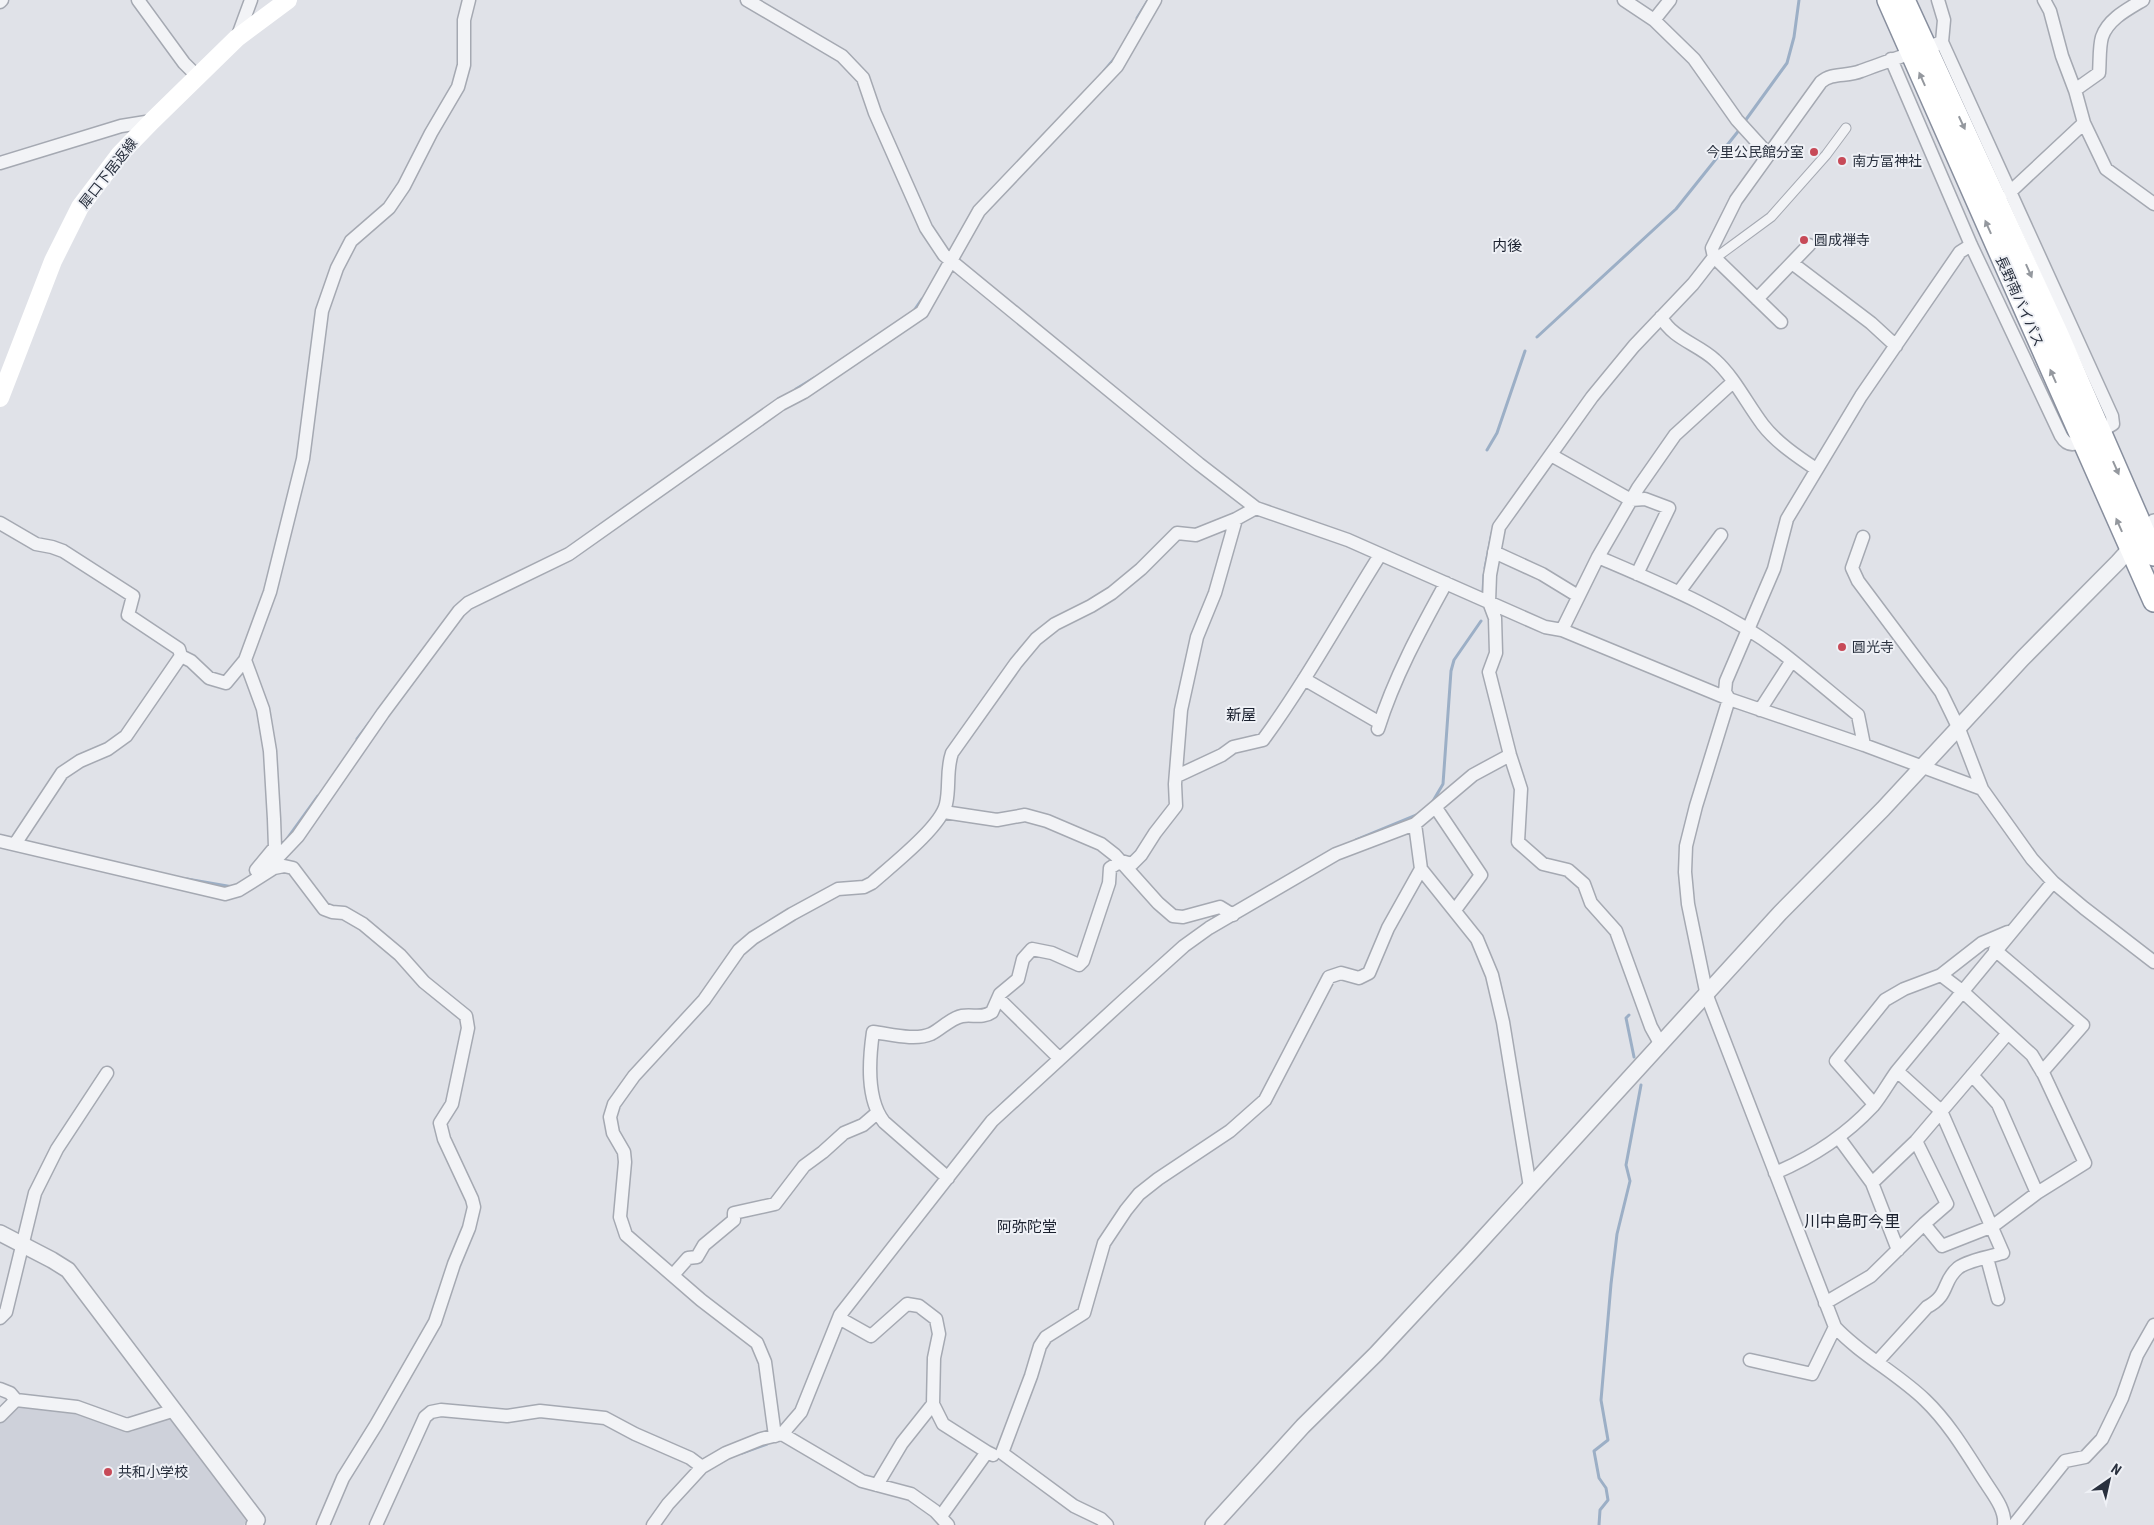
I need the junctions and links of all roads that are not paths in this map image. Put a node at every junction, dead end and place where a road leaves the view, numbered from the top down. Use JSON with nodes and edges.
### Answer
{"nodes":[{"id":1,"x":138,"y":0,"type":"edge"},
{"id":2,"x":251,"y":0,"type":"edge"},
{"id":3,"x":288,"y":0,"type":"edge"},
{"id":4,"x":469,"y":0,"type":"edge"},
{"id":5,"x":747,"y":0,"type":"edge"},
{"id":6,"x":1155,"y":0,"type":"edge"},
{"id":7,"x":1624,"y":0,"type":"edge"},
{"id":8,"x":1670,"y":0,"type":"edge"},
{"id":9,"x":1888,"y":0,"type":"edge"},
{"id":10,"x":1904,"y":0,"type":"edge"},
{"id":11,"x":1938,"y":0,"type":"edge"},
{"id":12,"x":2044,"y":0,"type":"edge"},
{"id":13,"x":2143,"y":0,"type":"edge"},
{"id":14,"x":1654,"y":20,"type":"junction"},
{"id":15,"x":237,"y":38,"type":"junction"},
{"id":16,"x":1917,"y":50,"type":"junction"},
{"id":17,"x":198,"y":77,"type":"junction"},
{"id":18,"x":2076,"y":93,"type":"junction"},
{"id":19,"x":152,"y":121,"type":"junction"},
{"id":20,"x":2084,"y":123,"type":"junction"},
{"id":21,"x":1846,"y":128,"type":"dead end"},
{"id":22,"x":1768,"y":154,"type":"junction"},
{"id":23,"x":0,"y":163,"type":"edge"},
{"id":24,"x":2009,"y":193,"type":"junction"},
{"id":25,"x":2154,"y":204,"type":"edge"},
{"id":26,"x":1809,"y":245,"type":"dead end"},
{"id":27,"x":1972,"y":245,"type":"junction"},
{"id":28,"x":1714,"y":257,"type":"junction"},
{"id":29,"x":948,"y":258,"type":"junction"},
{"id":30,"x":1792,"y":263,"type":"junction"},
{"id":31,"x":1757,"y":299,"type":"junction"},
{"id":32,"x":1661,"y":317,"type":"junction"},
{"id":33,"x":1781,"y":322,"type":"dead end"},
{"id":34,"x":1896,"y":346,"type":"junction"},
{"id":35,"x":1733,"y":382,"type":"junction"},
{"id":36,"x":0,"y":398,"type":"edge"},
{"id":37,"x":2091,"y":437,"type":"junction"},
{"id":38,"x":1551,"y":455,"type":"junction"},
{"id":39,"x":1816,"y":469,"type":"junction"},
{"id":40,"x":1631,"y":500,"type":"junction"},
{"id":41,"x":1256,"y":508,"type":"junction"},
{"id":42,"x":1236,"y":519,"type":"junction"},
{"id":43,"x":0,"y":523,"type":"edge"},
{"id":44,"x":2149,"y":528,"type":"edge"},
{"id":45,"x":1722,"y":535,"type":"dead end"},
{"id":46,"x":1864,"y":537,"type":"dead end"},
{"id":47,"x":2130,"y":548,"type":"junction"},
{"id":48,"x":1494,"y":552,"type":"junction"},
{"id":49,"x":1380,"y":555,"type":"junction"},
{"id":50,"x":2154,"y":555,"type":"edge"},
{"id":51,"x":1598,"y":557,"type":"junction"},
{"id":52,"x":1637,"y":574,"type":"junction"},
{"id":53,"x":1446,"y":583,"type":"junction"},
{"id":54,"x":1679,"y":592,"type":"junction"},
{"id":55,"x":1578,"y":596,"type":"junction"},
{"id":56,"x":2154,"y":601,"type":"edge"},
{"id":57,"x":1488,"y":602,"type":"junction"},
{"id":58,"x":1562,"y":630,"type":"junction"},
{"id":59,"x":1748,"y":630,"type":"junction"},
{"id":60,"x":181,"y":656,"type":"junction"},
{"id":61,"x":245,"y":660,"type":"junction"},
{"id":62,"x":1792,"y":662,"type":"junction"},
{"id":63,"x":1304,"y":679,"type":"junction"},
{"id":64,"x":1728,"y":699,"type":"junction"},
{"id":65,"x":1760,"y":710,"type":"junction"},
{"id":66,"x":1959,"y":729,"type":"junction"},
{"id":67,"x":1864,"y":745,"type":"junction"},
{"id":68,"x":1510,"y":755,"type":"junction"},
{"id":69,"x":1921,"y":768,"type":"junction"},
{"id":70,"x":1177,"y":776,"type":"junction"},
{"id":71,"x":1982,"y":789,"type":"junction"},
{"id":72,"x":1436,"y":808,"type":"junction"},
{"id":73,"x":944,"y":812,"type":"junction"},
{"id":74,"x":1415,"y":824,"type":"junction"},
{"id":75,"x":0,"y":841,"type":"edge"},
{"id":76,"x":16,"y":841,"type":"junction"},
{"id":77,"x":1121,"y":862,"type":"junction"},
{"id":78,"x":1421,"y":869,"type":"junction"},
{"id":79,"x":259,"y":877,"type":"junction"},
{"id":80,"x":2053,"y":882,"type":"junction"},
{"id":81,"x":1455,"y":910,"type":"junction"},
{"id":82,"x":1233,"y":915,"type":"junction"},
{"id":83,"x":2013,"y":930,"type":"junction"},
{"id":84,"x":1995,"y":950,"type":"junction"},
{"id":85,"x":2154,"y":962,"type":"edge"},
{"id":86,"x":1941,"y":975,"type":"junction"},
{"id":87,"x":1962,"y":991,"type":"junction"},
{"id":88,"x":1707,"y":996,"type":"junction"},
{"id":89,"x":998,"y":999,"type":"junction"},
{"id":90,"x":2008,"y":1033,"type":"junction"},
{"id":91,"x":1661,"y":1044,"type":"junction"},
{"id":92,"x":1059,"y":1058,"type":"junction"},
{"id":93,"x":1897,"y":1071,"type":"junction"},
{"id":94,"x":2042,"y":1072,"type":"junction"},
{"id":95,"x":108,"y":1073,"type":"dead end"},
{"id":96,"x":1972,"y":1075,"type":"junction"},
{"id":97,"x":1874,"y":1104,"type":"junction"},
{"id":98,"x":1941,"y":1111,"type":"junction"},
{"id":99,"x":878,"y":1113,"type":"junction"},
{"id":100,"x":1839,"y":1138,"type":"junction"},
{"id":101,"x":1916,"y":1142,"type":"junction"},
{"id":102,"x":1775,"y":1173,"type":"junction"},
{"id":103,"x":948,"y":1178,"type":"junction"},
{"id":104,"x":1872,"y":1183,"type":"junction"},
{"id":105,"x":1530,"y":1187,"type":"junction"},
{"id":106,"x":2037,"y":1193,"type":"junction"},
{"id":107,"x":1924,"y":1224,"type":"junction"},
{"id":108,"x":1993,"y":1226,"type":"junction"},
{"id":109,"x":0,"y":1233,"type":"edge"},
{"id":110,"x":22,"y":1245,"type":"junction"},
{"id":111,"x":1898,"y":1250,"type":"junction"},
{"id":112,"x":1986,"y":1258,"type":"junction"},
{"id":113,"x":673,"y":1275,"type":"junction"},
{"id":114,"x":1998,"y":1299,"type":"dead end"},
{"id":115,"x":1824,"y":1303,"type":"junction"},
{"id":116,"x":0,"y":1318,"type":"edge"},
{"id":117,"x":839,"y":1318,"type":"junction"},
{"id":118,"x":2154,"y":1325,"type":"edge"},
{"id":119,"x":1835,"y":1327,"type":"junction"},
{"id":120,"x":1750,"y":1360,"type":"dead end"},
{"id":121,"x":1877,"y":1362,"type":"junction"},
{"id":122,"x":0,"y":1389,"type":"edge"},
{"id":123,"x":16,"y":1400,"type":"junction"},
{"id":124,"x":933,"y":1404,"type":"junction"},
{"id":125,"x":175,"y":1410,"type":"junction"},
{"id":126,"x":0,"y":1416,"type":"edge"},
{"id":127,"x":778,"y":1435,"type":"junction"},
{"id":128,"x":987,"y":1452,"type":"junction"},
{"id":129,"x":1002,"y":1453,"type":"junction"},
{"id":130,"x":702,"y":1467,"type":"junction"},
{"id":131,"x":877,"y":1484,"type":"junction"},
{"id":132,"x":944,"y":1521,"type":"edge"},
{"id":133,"x":258,"y":1523,"type":"edge"},
{"id":134,"x":323,"y":1525,"type":"edge"},
{"id":135,"x":376,"y":1525,"type":"edge"},
{"id":136,"x":653,"y":1525,"type":"edge"},
{"id":137,"x":1107,"y":1525,"type":"edge"},
{"id":138,"x":1213,"y":1525,"type":"edge"},
{"id":139,"x":2004,"y":1525,"type":"edge"},
{"id":140,"x":2014,"y":1525,"type":"edge"}],
"edges":[{"from":1,"to":17,"type":"street"},
{"from":2,"to":15,"type":"street"},
{"from":3,"to":15,"type":"main road","name":"犀口下居返線"},
{"from":4,"to":61,"type":"street"},
{"from":5,"to":29,"type":"street"},
{"from":6,"to":29,"type":"street"},
{"from":7,"to":14,"type":"street"},
{"from":8,"to":14,"type":"street"},
{"from":9,"to":16,"type":"highway","name":"長野南バイパス"},
{"from":10,"to":16,"type":"highway","name":"長野南バイパス"},
{"from":11,"to":16,"type":"street"},
{"from":12,"to":18,"type":"street"},
{"from":13,"to":18,"type":"street"},
{"from":14,"to":22,"type":"street"},
{"from":15,"to":17,"type":"main road","name":"犀口下居返線"},
{"from":16,"to":22,"type":"street"},
{"from":16,"to":24,"type":"street"},
{"from":16,"to":27,"type":"street"},
{"from":16,"to":37,"type":"highway","name":"長野南バイパス"},
{"from":17,"to":19,"type":"main road","name":"犀口下居返線"},
{"from":18,"to":20,"type":"street"},
{"from":19,"to":23,"type":"street"},
{"from":19,"to":36,"type":"main road","name":"犀口下居返線"},
{"from":20,"to":24,"type":"street"},
{"from":20,"to":25,"type":"street"},
{"from":21,"to":28,"type":"street"},
{"from":22,"to":28,"type":"street"},
{"from":24,"to":37,"type":"street"},
{"from":26,"to":30,"type":"street"},
{"from":27,"to":34,"type":"street"},
{"from":27,"to":37,"type":"street"},
{"from":28,"to":31,"type":"street"},
{"from":28,"to":32,"type":"street"},
{"from":29,"to":41,"type":"street"},
{"from":29,"to":79,"type":"street"},
{"from":30,"to":31,"type":"street"},
{"from":30,"to":34,"type":"street"},
{"from":31,"to":33,"type":"street"},
{"from":32,"to":35,"type":"street"},
{"from":32,"to":38,"type":"street"},
{"from":34,"to":39,"type":"street"},
{"from":35,"to":39,"type":"street"},
{"from":35,"to":40,"type":"street"},
{"from":37,"to":44,"type":"highway","name":"長野南バイパス","one_way":true},
{"from":47,"to":37,"type":"highway","name":"長野南バイパス","one_way":true},
{"from":38,"to":40,"type":"street"},
{"from":38,"to":48,"type":"street"},
{"from":39,"to":59,"type":"street"},
{"from":40,"to":51,"type":"street"},
{"from":40,"to":52,"type":"street"},
{"from":41,"to":42,"type":"street"},
{"from":41,"to":49,"type":"street"},
{"from":42,"to":70,"type":"street"},
{"from":42,"to":73,"type":"street"},
{"from":43,"to":60,"type":"street"},
{"from":44,"to":47,"type":"street"},
{"from":44,"to":50,"type":"highway","name":"長野南バイパス"},
{"from":45,"to":54,"type":"street"},
{"from":46,"to":66,"type":"street"},
{"from":47,"to":56,"type":"highway","name":"長野南バイパス"},
{"from":47,"to":66,"type":"street"},
{"from":48,"to":55,"type":"street"},
{"from":48,"to":57,"type":"street"},
{"from":49,"to":53,"type":"street"},
{"from":49,"to":63,"type":"street"},
{"from":51,"to":52,"type":"street"},
{"from":51,"to":55,"type":"street"},
{"from":52,"to":54,"type":"street"},
{"from":53,"to":57,"type":"street"},
{"from":53,"to":63,"type":"street"},
{"from":54,"to":59,"type":"street"},
{"from":55,"to":58,"type":"street"},
{"from":57,"to":58,"type":"street"},
{"from":57,"to":68,"type":"street"},
{"from":58,"to":64,"type":"street"},
{"from":59,"to":62,"type":"street"},
{"from":59,"to":64,"type":"street"},
{"from":60,"to":61,"type":"street"},
{"from":60,"to":76,"type":"street"},
{"from":61,"to":79,"type":"street"},
{"from":62,"to":65,"type":"street"},
{"from":62,"to":67,"type":"street"},
{"from":63,"to":70,"type":"street"},
{"from":64,"to":65,"type":"street"},
{"from":64,"to":88,"type":"street"},
{"from":65,"to":67,"type":"street"},
{"from":66,"to":69,"type":"street"},
{"from":66,"to":71,"type":"street"},
{"from":67,"to":69,"type":"street"},
{"from":68,"to":72,"type":"street"},
{"from":68,"to":91,"type":"street"},
{"from":69,"to":71,"type":"street"},
{"from":69,"to":88,"type":"street"},
{"from":70,"to":77,"type":"street"},
{"from":71,"to":80,"type":"street"},
{"from":72,"to":74,"type":"street"},
{"from":72,"to":81,"type":"street"},
{"from":73,"to":77,"type":"street"},
{"from":73,"to":113,"type":"street"},
{"from":74,"to":78,"type":"street"},
{"from":74,"to":82,"type":"street"},
{"from":75,"to":76,"type":"street"},
{"from":76,"to":79,"type":"street"},
{"from":77,"to":82,"type":"street"},
{"from":77,"to":89,"type":"street"},
{"from":78,"to":81,"type":"street"},
{"from":78,"to":129,"type":"street"},
{"from":79,"to":134,"type":"street"},
{"from":80,"to":83,"type":"street"},
{"from":80,"to":85,"type":"street"},
{"from":81,"to":105,"type":"street"},
{"from":82,"to":92,"type":"street"},
{"from":83,"to":84,"type":"street"},
{"from":83,"to":86,"type":"street"},
{"from":84,"to":87,"type":"street"},
{"from":84,"to":94,"type":"street"},
{"from":86,"to":87,"type":"street"},
{"from":86,"to":97,"type":"street"},
{"from":87,"to":90,"type":"street"},
{"from":87,"to":93,"type":"street"},
{"from":88,"to":91,"type":"street"},
{"from":88,"to":102,"type":"street"},
{"from":89,"to":92,"type":"street"},
{"from":89,"to":99,"type":"street"},
{"from":90,"to":94,"type":"street"},
{"from":90,"to":96,"type":"street"},
{"from":91,"to":105,"type":"street"},
{"from":92,"to":103,"type":"street"},
{"from":93,"to":97,"type":"street"},
{"from":93,"to":98,"type":"street"},
{"from":94,"to":106,"type":"street"},
{"from":95,"to":110,"type":"street"},
{"from":96,"to":98,"type":"street"},
{"from":96,"to":106,"type":"street"},
{"from":97,"to":100,"type":"street"},
{"from":98,"to":101,"type":"street"},
{"from":98,"to":108,"type":"street"},
{"from":99,"to":103,"type":"street"},
{"from":99,"to":113,"type":"street"},
{"from":100,"to":102,"type":"street"},
{"from":100,"to":104,"type":"street"},
{"from":101,"to":104,"type":"street"},
{"from":101,"to":107,"type":"street"},
{"from":102,"to":115,"type":"street"},
{"from":103,"to":117,"type":"street"},
{"from":104,"to":111,"type":"street"},
{"from":105,"to":138,"type":"street"},
{"from":106,"to":108,"type":"street"},
{"from":107,"to":108,"type":"street"},
{"from":107,"to":111,"type":"street"},
{"from":108,"to":112,"type":"street"},
{"from":109,"to":110,"type":"street"},
{"from":110,"to":116,"type":"street"},
{"from":110,"to":125,"type":"street"},
{"from":111,"to":115,"type":"street"},
{"from":112,"to":114,"type":"street"},
{"from":112,"to":121,"type":"street"},
{"from":113,"to":127,"type":"street"},
{"from":115,"to":119,"type":"street"},
{"from":117,"to":124,"type":"street"},
{"from":117,"to":127,"type":"street"},
{"from":118,"to":140,"type":"street"},
{"from":119,"to":120,"type":"street"},
{"from":119,"to":121,"type":"street"},
{"from":121,"to":139,"type":"street"},
{"from":122,"to":123,"type":"street"},
{"from":123,"to":125,"type":"street"},
{"from":123,"to":126,"type":"street"},
{"from":124,"to":128,"type":"street"},
{"from":124,"to":131,"type":"street"},
{"from":125,"to":133,"type":"street"},
{"from":127,"to":130,"type":"street"},
{"from":127,"to":131,"type":"street"},
{"from":128,"to":129,"type":"street"},
{"from":128,"to":132,"type":"street"},
{"from":129,"to":137,"type":"street"},
{"from":130,"to":135,"type":"street"},
{"from":130,"to":136,"type":"street"},
{"from":131,"to":132,"type":"street"}]}
